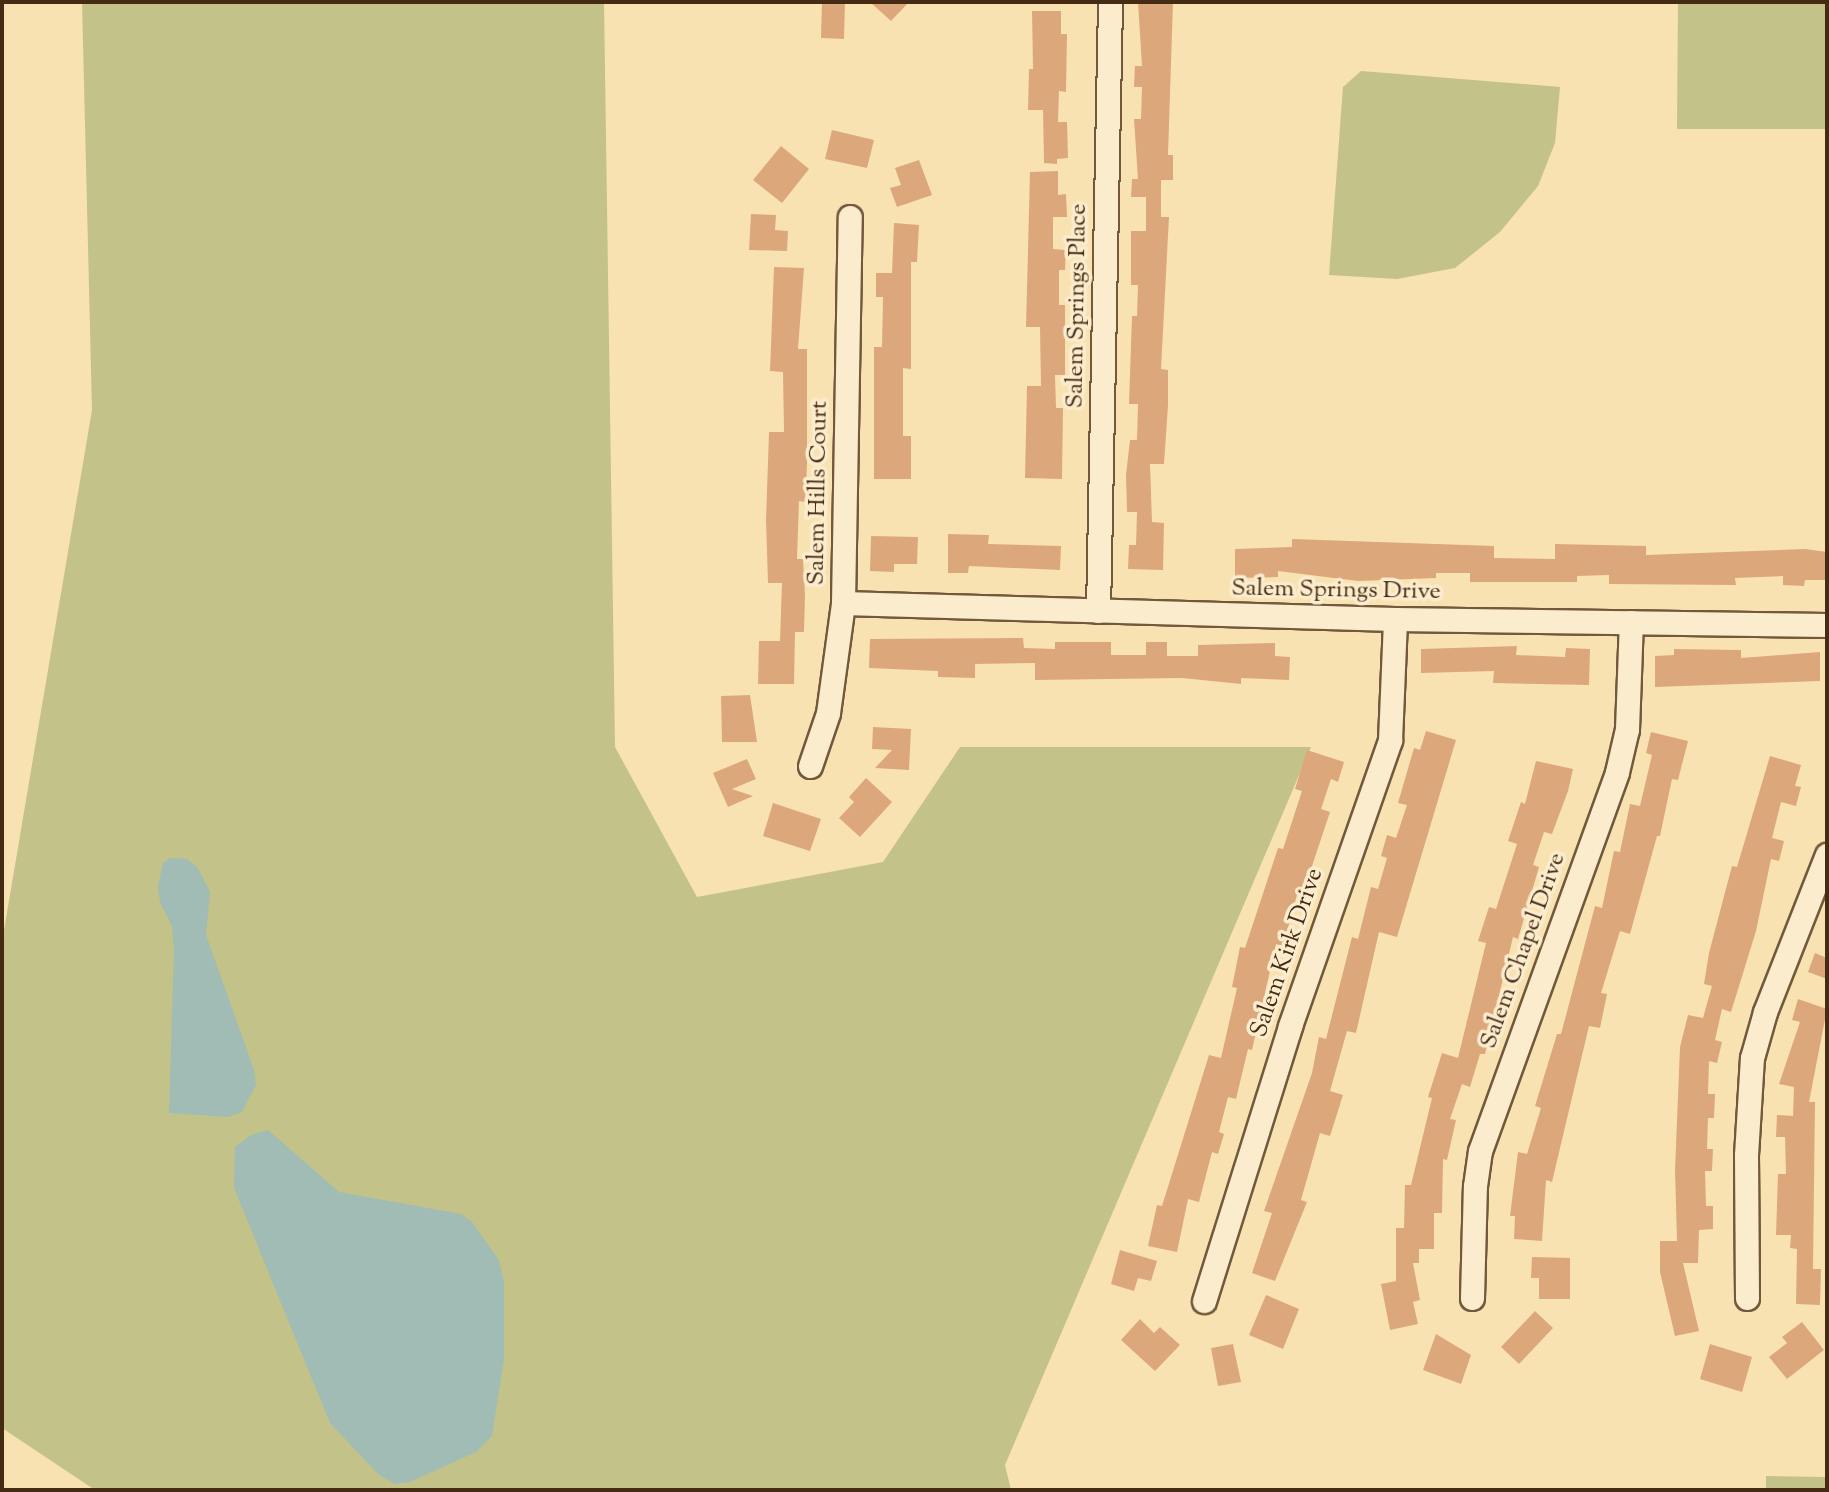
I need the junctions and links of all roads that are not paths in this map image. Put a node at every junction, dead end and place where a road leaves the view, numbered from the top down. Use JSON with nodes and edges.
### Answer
{"nodes":[{"id":1,"x":1110,"y":2,"type":"edge"},
{"id":2,"x":850,"y":217,"type":"dead end"},
{"id":3,"x":843,"y":603,"type":"junction"},
{"id":4,"x":1098,"y":611,"type":"junction"},
{"id":5,"x":1395,"y":619,"type":"junction"},
{"id":6,"x":1631,"y":622,"type":"junction"},
{"id":7,"x":1827,"y":625,"type":"edge"},
{"id":8,"x":810,"y":766,"type":"dead end"},
{"id":9,"x":1827,"y":855,"type":"edge"},
{"id":10,"x":1472,"y":1298,"type":"dead end"},
{"id":11,"x":1747,"y":1298,"type":"dead end"},
{"id":12,"x":1204,"y":1301,"type":"dead end"}],
"edges":[{"from":1,"to":4,"type":"street","name":"Salem Springs Place"},
{"from":2,"to":3,"type":"street","name":"Salem Hills Court"},
{"from":3,"to":4,"type":"street","name":"Salem Springs Drive"},
{"from":3,"to":8,"type":"street","name":"Salem Hills Court"},
{"from":4,"to":5,"type":"street","name":"Salem Springs Drive"},
{"from":5,"to":6,"type":"street","name":"Salem Springs Drive"},
{"from":5,"to":12,"type":"street","name":"Salem Kirk Drive"},
{"from":6,"to":7,"type":"street","name":"Salem Springs Drive"},
{"from":6,"to":10,"type":"street","name":"Salem Chapel Drive"},
{"from":9,"to":11,"type":"street"}]}
